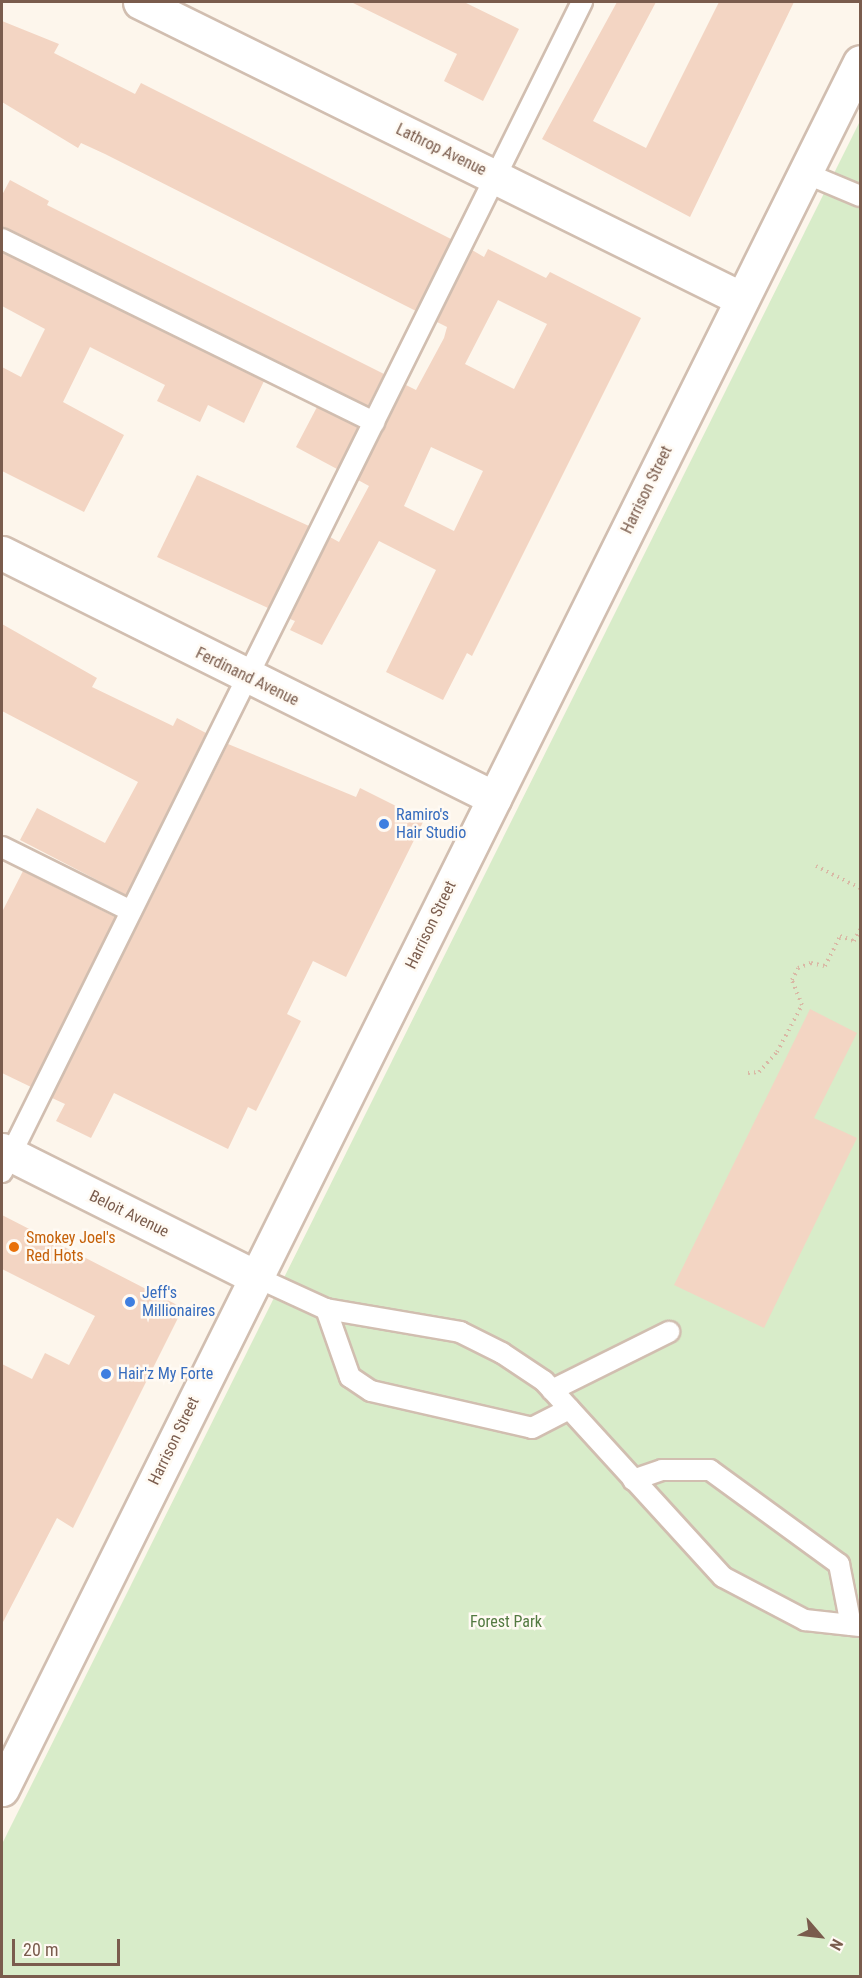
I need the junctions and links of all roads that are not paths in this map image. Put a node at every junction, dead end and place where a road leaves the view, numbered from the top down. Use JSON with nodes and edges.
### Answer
{"nodes":[{"id":1,"x":141,"y":2,"type":"edge"},
{"id":2,"x":582,"y":2,"type":"edge"},
{"id":3,"x":861,"y":62,"type":"edge"},
{"id":4,"x":805,"y":173,"type":"junction"},
{"id":5,"x":495,"y":177,"type":"junction"},
{"id":6,"x":861,"y":196,"type":"edge"},
{"id":7,"x":2,"y":239,"type":"edge"},
{"id":8,"x":742,"y":299,"type":"junction"},
{"id":9,"x":374,"y":422,"type":"junction"},
{"id":10,"x":2,"y":553,"type":"edge"},
{"id":11,"x":247,"y":677,"type":"junction"},
{"id":12,"x":494,"y":798,"type":"junction"},
{"id":13,"x":2,"y":847,"type":"edge"},
{"id":14,"x":131,"y":911,"type":"junction"},
{"id":15,"x":4,"y":1159,"type":"edge"},
{"id":16,"x":256,"y":1277,"type":"junction"},
{"id":17,"x":326,"y":1309,"type":"junction"},
{"id":18,"x":669,"y":1332,"type":"dead end"},
{"id":19,"x":552,"y":1390,"type":"junction"},
{"id":20,"x":569,"y":1409,"type":"junction"},
{"id":21,"x":633,"y":1480,"type":"junction"},
{"id":22,"x":856,"y":1625,"type":"edge"},
{"id":23,"x":4,"y":1777,"type":"edge"}],
"edges":[{"from":1,"to":5,"type":"street","name":"Lathrop Avenue"},
{"from":2,"to":5,"type":"lane"},
{"from":3,"to":4,"type":"street","name":"Harrison Street"},
{"from":4,"to":6,"type":"lane"},
{"from":4,"to":8,"type":"street","name":"Harrison Street"},
{"from":5,"to":8,"type":"street","name":"Lathrop Avenue"},
{"from":5,"to":9,"type":"lane"},
{"from":7,"to":9,"type":"lane"},
{"from":8,"to":12,"type":"street","name":"Harrison Street"},
{"from":9,"to":11,"type":"lane"},
{"from":10,"to":11,"type":"street","name":"Ferdinand Avenue"},
{"from":11,"to":12,"type":"street","name":"Ferdinand Avenue"},
{"from":11,"to":14,"type":"lane"},
{"from":12,"to":16,"type":"street","name":"Harrison Street"},
{"from":13,"to":14,"type":"lane"},
{"from":14,"to":15,"type":"lane"},
{"from":15,"to":16,"type":"street","name":"Beloit Avenue"},
{"from":16,"to":17,"type":"lane"},
{"from":16,"to":23,"type":"street","name":"Harrison Street"},
{"from":17,"to":19,"type":"lane"},
{"from":17,"to":20,"type":"lane"},
{"from":18,"to":19,"type":"lane"},
{"from":19,"to":20,"type":"lane"},
{"from":20,"to":21,"type":"lane"},
{"from":21,"to":22,"type":"lane"},
{"from":21,"to":22,"type":"lane"}]}
